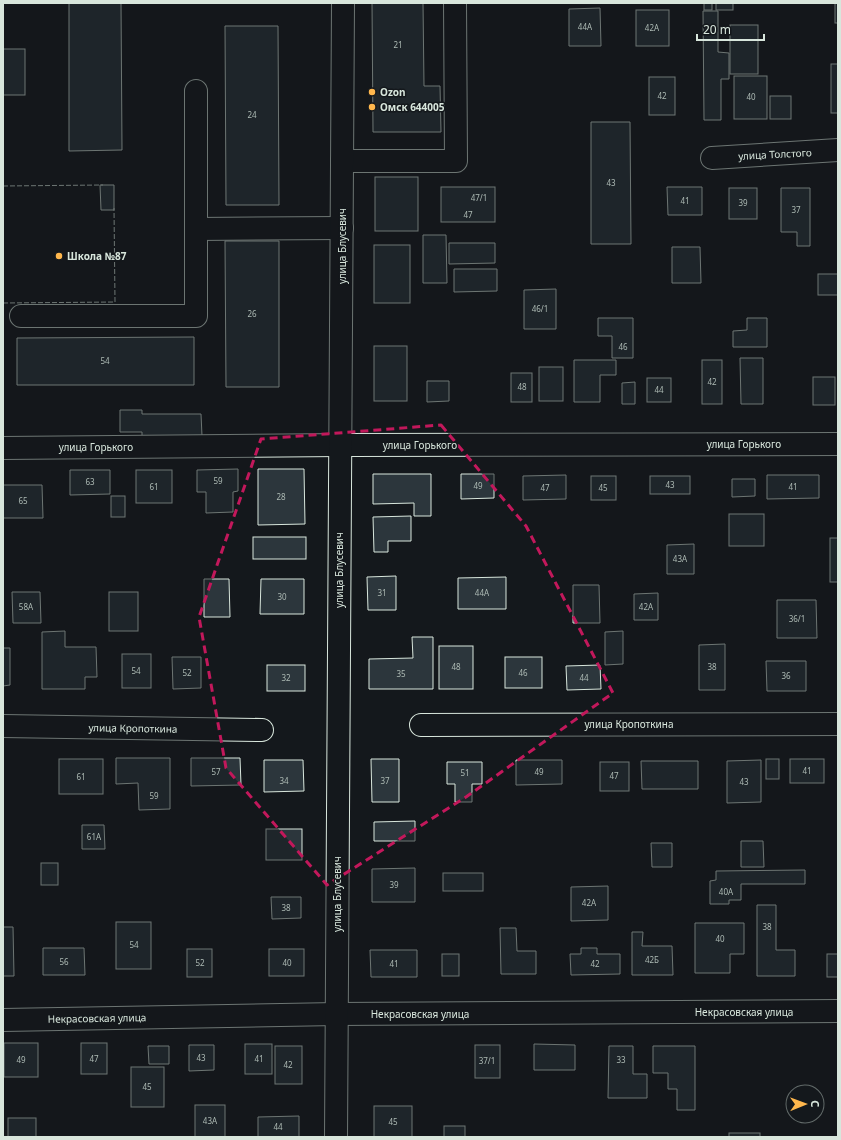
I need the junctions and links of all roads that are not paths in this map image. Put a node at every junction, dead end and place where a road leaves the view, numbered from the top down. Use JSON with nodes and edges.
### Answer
{"nodes":[{"id":1,"x":343,"y":3,"type":"edge"},
{"id":2,"x":455,"y":3,"type":"edge"},
{"id":3,"x":196,"y":91,"type":"dead end"},
{"id":4,"x":838,"y":150,"type":"edge"},
{"id":5,"x":712,"y":158,"type":"dead end"},
{"id":6,"x":342,"y":161,"type":"junction"},
{"id":7,"x":342,"y":228,"type":"junction"},
{"id":8,"x":196,"y":229,"type":"junction"},
{"id":9,"x":21,"y":316,"type":"dead end"},
{"id":10,"x":838,"y":444,"type":"edge"},
{"id":11,"x":340,"y":445,"type":"junction"},
{"id":12,"x":3,"y":448,"type":"edge"},
{"id":13,"x":838,"y":724,"type":"edge"},
{"id":14,"x":421,"y":725,"type":"dead end"},
{"id":15,"x":3,"y":726,"type":"edge"},
{"id":16,"x":262,"y":730,"type":"dead end"},
{"id":17,"x":838,"y":1011,"type":"edge"},
{"id":18,"x":336,"y":1014,"type":"junction"},
{"id":19,"x":3,"y":1020,"type":"edge"},
{"id":20,"x":336,"y":1137,"type":"edge"}],
"edges":[{"from":1,"to":6,"type":"street","name":"улица Блусевич"},
{"from":2,"to":6,"type":"street"},
{"from":3,"to":8,"type":"street"},
{"from":4,"to":5,"type":"street","name":"улица Толстого"},
{"from":6,"to":7,"type":"street","name":"улица Блусевич"},
{"from":7,"to":8,"type":"street"},
{"from":7,"to":11,"type":"street","name":"улица Блусевич"},
{"from":8,"to":9,"type":"street"},
{"from":10,"to":11,"type":"street","name":"улица Горького"},
{"from":11,"to":12,"type":"street","name":"улица Горького"},
{"from":11,"to":18,"type":"street","name":"улица Блусевич"},
{"from":13,"to":14,"type":"street","name":"улица Кропоткина"},
{"from":15,"to":16,"type":"street","name":"улица Кропоткина"},
{"from":17,"to":18,"type":"street","name":"Некрасовская улица"},
{"from":18,"to":19,"type":"street","name":"Некрасовская улица"},
{"from":18,"to":20,"type":"street","name":"улица Блусевич"}]}
